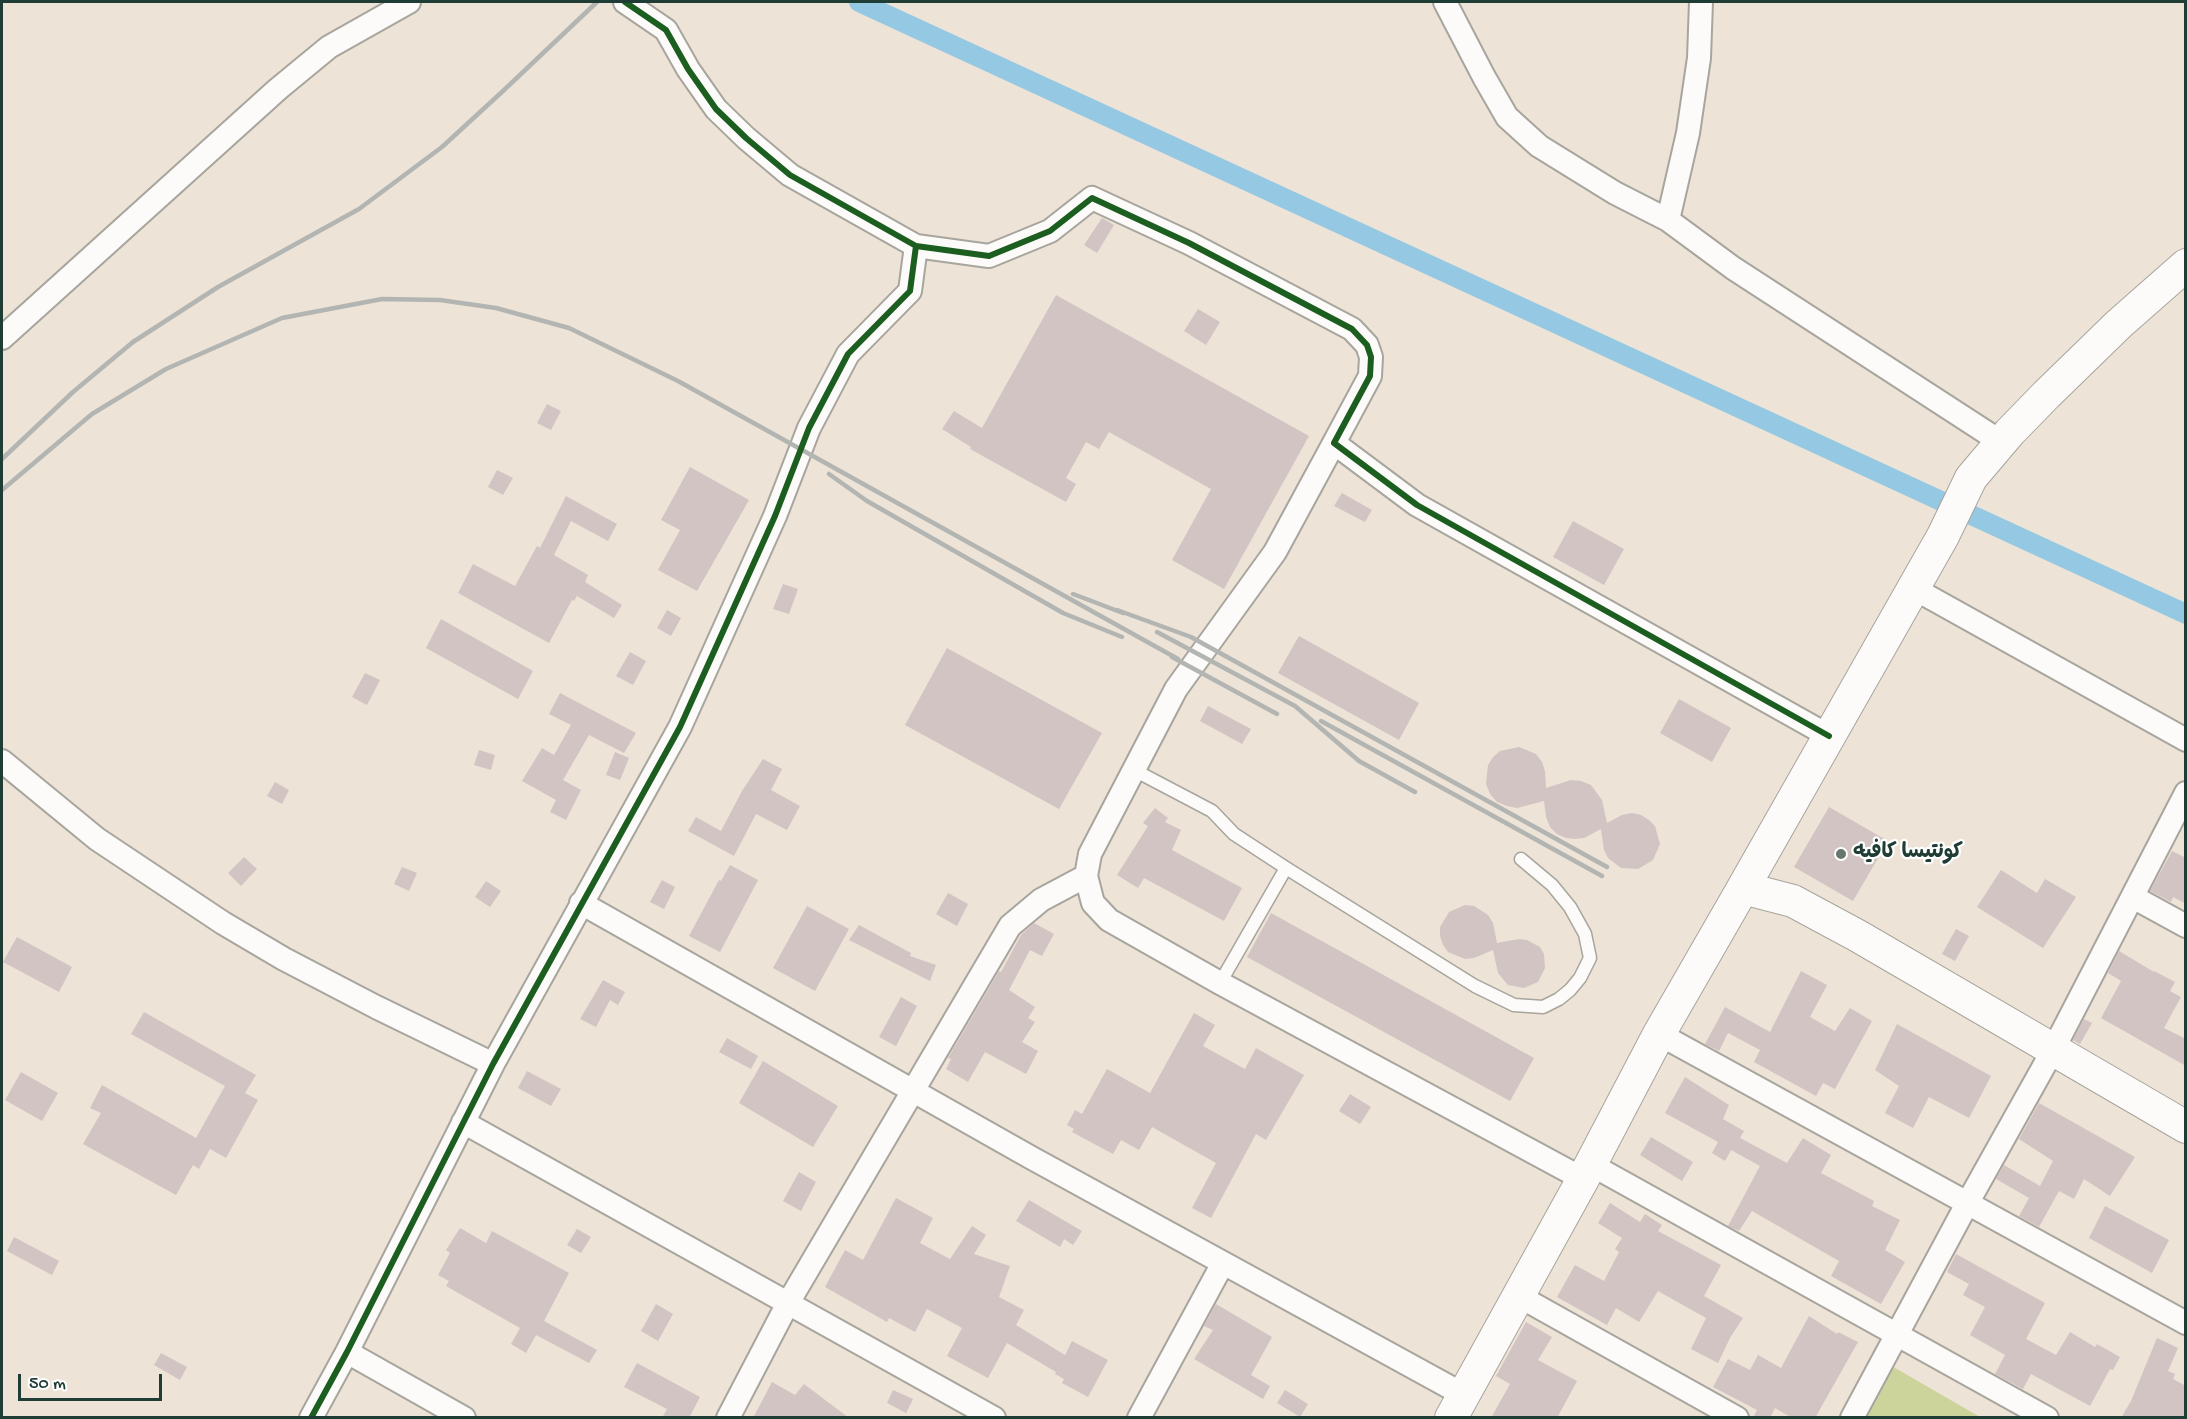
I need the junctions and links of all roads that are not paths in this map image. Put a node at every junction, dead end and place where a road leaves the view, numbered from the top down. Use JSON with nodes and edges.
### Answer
{"nodes":[{"id":1,"x":409,"y":2,"type":"edge"},
{"id":2,"x":625,"y":2,"type":"edge"},
{"id":3,"x":1445,"y":2,"type":"edge"},
{"id":4,"x":1701,"y":2,"type":"edge"},
{"id":5,"x":1668,"y":220,"type":"junction"},
{"id":6,"x":916,"y":246,"type":"junction"},
{"id":7,"x":2186,"y":265,"type":"edge"},
{"id":8,"x":2,"y":338,"type":"edge"},
{"id":9,"x":2001,"y":442,"type":"junction"},
{"id":10,"x":1334,"y":443,"type":"junction"},
{"id":11,"x":1913,"y":588,"type":"junction"},
{"id":12,"x":1829,"y":736,"type":"junction"},
{"id":13,"x":2186,"y":740,"type":"edge"},
{"id":14,"x":2,"y":761,"type":"edge"},
{"id":15,"x":1134,"y":770,"type":"junction"},
{"id":16,"x":2186,"y":794,"type":"edge"},
{"id":17,"x":1521,"y":859,"type":"dead end"},
{"id":18,"x":1286,"y":868,"type":"junction"},
{"id":19,"x":1086,"y":876,"type":"junction"},
{"id":20,"x":1743,"y":888,"type":"junction"},
{"id":21,"x":2133,"y":897,"type":"junction"},
{"id":22,"x":581,"y":903,"type":"junction"},
{"id":23,"x":2186,"y":926,"type":"edge"},
{"id":24,"x":1220,"y":983,"type":"junction"},
{"id":25,"x":1659,"y":1034,"type":"junction"},
{"id":26,"x":2053,"y":1050,"type":"junction"},
{"id":27,"x":493,"y":1064,"type":"junction"},
{"id":28,"x":912,"y":1090,"type":"junction"},
{"id":29,"x":463,"y":1122,"type":"junction"},
{"id":30,"x":2186,"y":1127,"type":"edge"},
{"id":31,"x":1586,"y":1171,"type":"junction"},
{"id":32,"x":1968,"y":1202,"type":"junction"},
{"id":33,"x":1223,"y":1263,"type":"junction"},
{"id":34,"x":1517,"y":1295,"type":"junction"},
{"id":35,"x":788,"y":1303,"type":"junction"},
{"id":36,"x":2186,"y":1323,"type":"edge"},
{"id":37,"x":1895,"y":1335,"type":"junction"},
{"id":38,"x":347,"y":1352,"type":"junction"},
{"id":39,"x":1458,"y":1406,"type":"edge"},
{"id":40,"x":311,"y":1418,"type":"edge"},
{"id":41,"x":464,"y":1418,"type":"edge"},
{"id":42,"x":728,"y":1418,"type":"edge"},
{"id":43,"x":994,"y":1418,"type":"edge"},
{"id":44,"x":1139,"y":1418,"type":"edge"},
{"id":45,"x":1737,"y":1418,"type":"edge"},
{"id":46,"x":1852,"y":1418,"type":"edge"},
{"id":47,"x":2047,"y":1418,"type":"edge"}],
"edges":[{"from":1,"to":8,"type":"street"},
{"from":2,"to":6,"type":"street"},
{"from":3,"to":5,"type":"street"},
{"from":4,"to":5,"type":"street"},
{"from":5,"to":9,"type":"street"},
{"from":6,"to":10,"type":"street"},
{"from":6,"to":22,"type":"street"},
{"from":7,"to":9,"type":"main road"},
{"from":9,"to":11,"type":"main road"},
{"from":10,"to":12,"type":"street"},
{"from":10,"to":15,"type":"street"},
{"from":11,"to":12,"type":"main road"},
{"from":11,"to":13,"type":"street"},
{"from":12,"to":20,"type":"main road"},
{"from":14,"to":27,"type":"street"},
{"from":15,"to":18,"type":"lane"},
{"from":15,"to":19,"type":"street"},
{"from":16,"to":21,"type":"street"},
{"from":17,"to":18,"type":"lane"},
{"from":18,"to":24,"type":"lane"},
{"from":19,"to":24,"type":"street"},
{"from":19,"to":28,"type":"street"},
{"from":20,"to":25,"type":"main road"},
{"from":20,"to":26,"type":"main road"},
{"from":21,"to":23,"type":"street"},
{"from":21,"to":26,"type":"street"},
{"from":22,"to":27,"type":"street"},
{"from":22,"to":28,"type":"street"},
{"from":24,"to":31,"type":"street"},
{"from":25,"to":31,"type":"main road"},
{"from":25,"to":32,"type":"street"},
{"from":26,"to":30,"type":"main road"},
{"from":26,"to":32,"type":"street"},
{"from":27,"to":29,"type":"street"},
{"from":28,"to":33,"type":"street"},
{"from":28,"to":35,"type":"street"},
{"from":29,"to":35,"type":"street"},
{"from":29,"to":38,"type":"street"},
{"from":31,"to":34,"type":"main road"},
{"from":31,"to":37,"type":"street"},
{"from":32,"to":36,"type":"street"},
{"from":32,"to":37,"type":"street"},
{"from":33,"to":39,"type":"street"},
{"from":33,"to":44,"type":"street"},
{"from":34,"to":39,"type":"main road"},
{"from":34,"to":45,"type":"street"},
{"from":35,"to":42,"type":"street"},
{"from":35,"to":43,"type":"street"},
{"from":37,"to":46,"type":"street"},
{"from":37,"to":47,"type":"street"},
{"from":38,"to":40,"type":"street"},
{"from":38,"to":41,"type":"street"}]}
